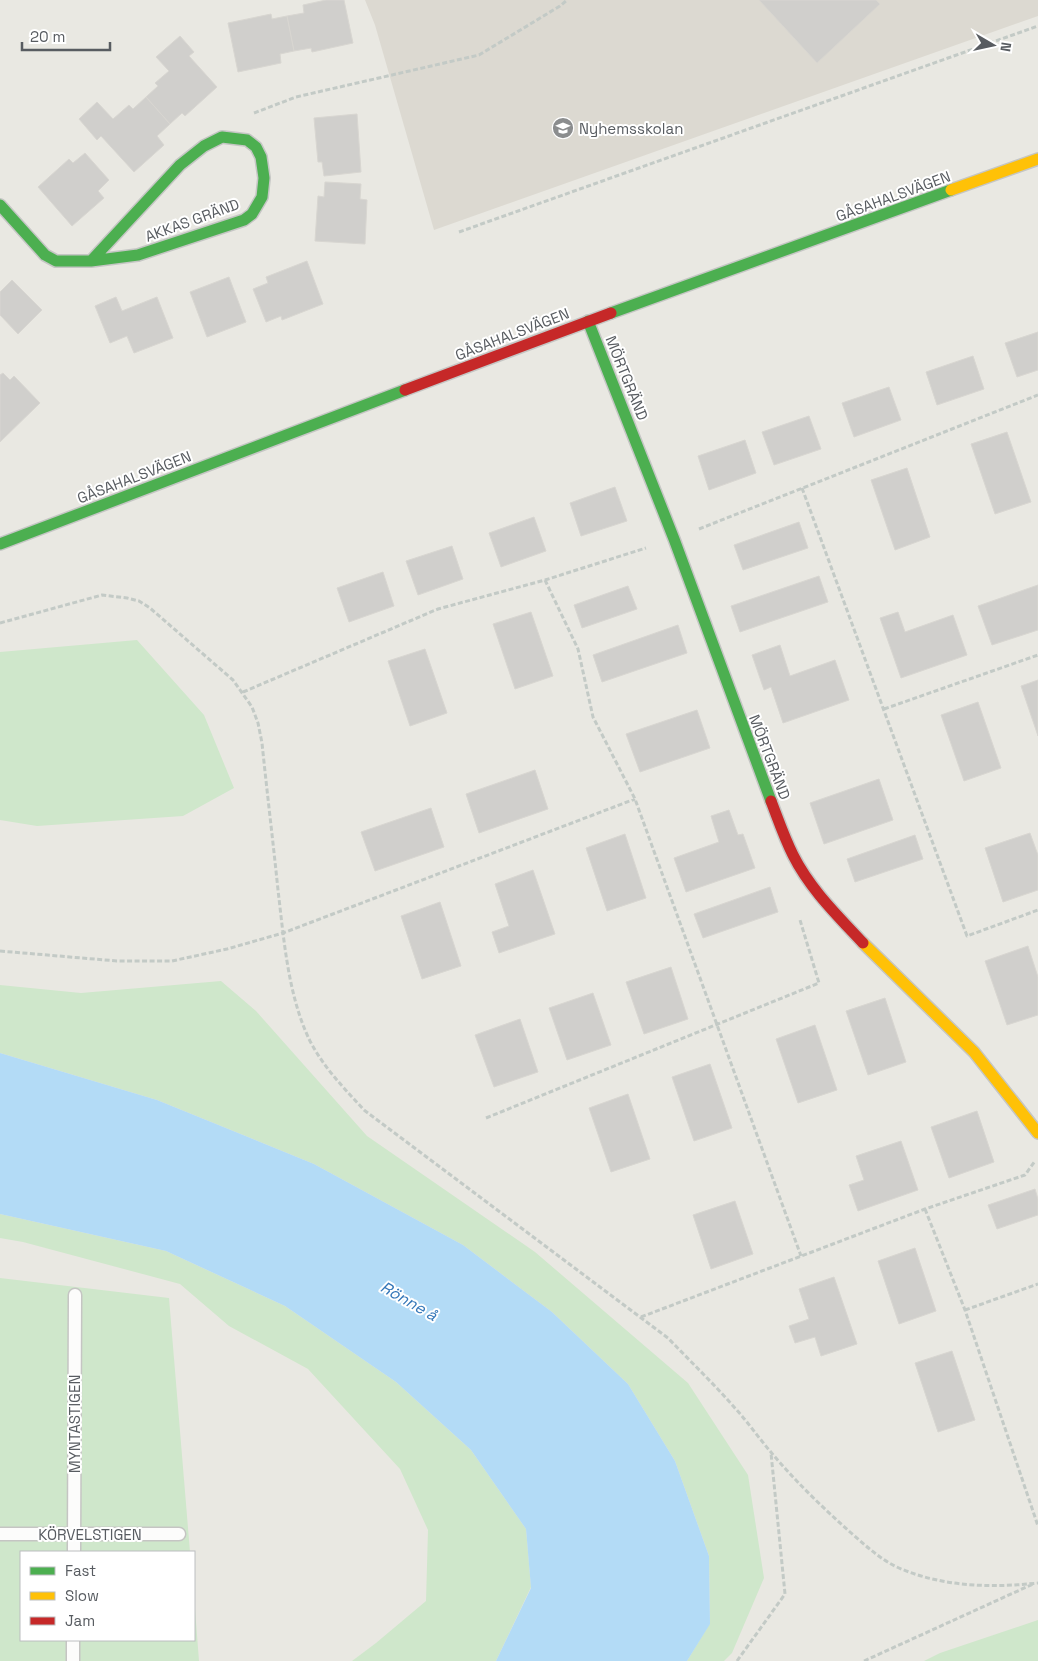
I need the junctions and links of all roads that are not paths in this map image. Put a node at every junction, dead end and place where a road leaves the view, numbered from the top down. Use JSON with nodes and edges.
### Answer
{"nodes":[{"id":1,"x":1038,"y":159,"type":"edge"},
{"id":2,"x":0,"y":205,"type":"edge"},
{"id":3,"x":91,"y":261,"type":"junction"},
{"id":4,"x":588,"y":321,"type":"junction"},
{"id":5,"x":0,"y":544,"type":"edge"},
{"id":6,"x":1038,"y":1133,"type":"edge"},
{"id":7,"x":75,"y":1295,"type":"dead end"},
{"id":8,"x":0,"y":1534,"type":"edge"},
{"id":9,"x":74,"y":1534,"type":"junction"},
{"id":10,"x":179,"y":1534,"type":"dead end"},
{"id":11,"x":74,"y":1551,"type":"edge"},
{"id":12,"x":73,"y":1641,"type":"edge"},
{"id":13,"x":73,"y":1661,"type":"edge"}],
"edges":[{"from":1,"to":4,"type":"street","name":"GÅSAHALSVÄGEN"},
{"from":2,"to":3,"type":"street","name":"AKKAS GRÄND"},
{"from":3,"to":3,"type":"street","name":"AKKAS GRÄND"},
{"from":4,"to":5,"type":"street","name":"GÅSAHALSVÄGEN"},
{"from":4,"to":6,"type":"street","name":"MÖRTGRÄND"},
{"from":7,"to":9,"type":"lane","name":"MYNTASTIGEN"},
{"from":8,"to":9,"type":"lane","name":"KÖRVELSTIGEN"},
{"from":9,"to":10,"type":"lane","name":"KÖRVELSTIGEN"},
{"from":9,"to":11,"type":"lane","name":"MYNTASTIGEN"},
{"from":12,"to":13,"type":"lane"}]}
